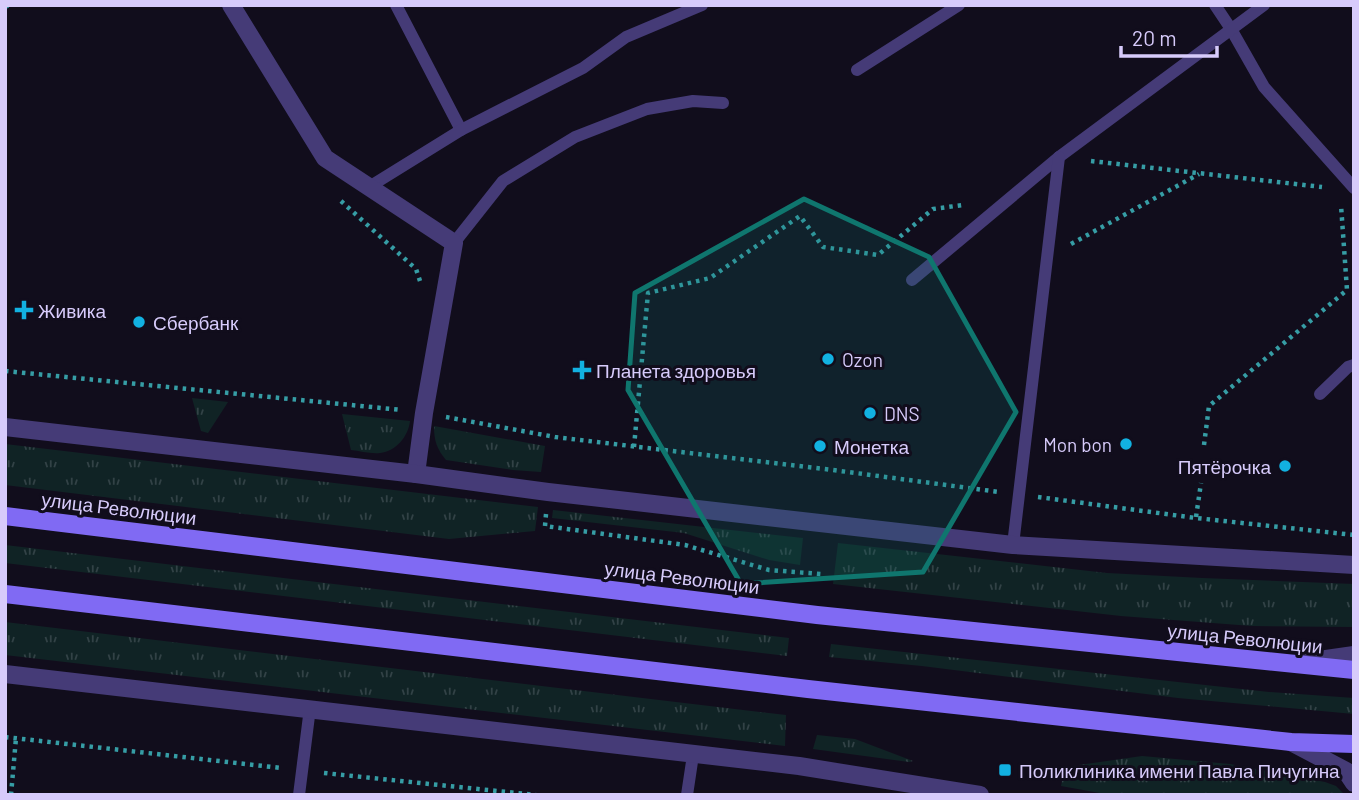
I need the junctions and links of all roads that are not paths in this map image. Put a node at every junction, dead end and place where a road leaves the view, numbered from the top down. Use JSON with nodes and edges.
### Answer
{"nodes":[{"id":1,"x":231,"y":5,"type":"edge"},
{"id":2,"x":396,"y":5,"type":"edge"},
{"id":3,"x":702,"y":5,"type":"edge"},
{"id":4,"x":959,"y":5,"type":"edge"},
{"id":5,"x":1214,"y":5,"type":"edge"},
{"id":6,"x":1264,"y":5,"type":"edge"},
{"id":7,"x":1231,"y":29,"type":"junction"},
{"id":8,"x":858,"y":70,"type":"dead end"},
{"id":9,"x":723,"y":103,"type":"dead end"},
{"id":10,"x":461,"y":130,"type":"junction"},
{"id":11,"x":1059,"y":157,"type":"junction"},
{"id":12,"x":369,"y":187,"type":"junction"},
{"id":13,"x":1347,"y":189,"type":"edge"},
{"id":14,"x":454,"y":243,"type":"junction"},
{"id":15,"x":912,"y":280,"type":"dead end"},
{"id":16,"x":1354,"y":365,"type":"edge"},
{"id":17,"x":1320,"y":394,"type":"dead end"},
{"id":18,"x":5,"y":427,"type":"edge"},
{"id":19,"x":416,"y":474,"type":"junction"},
{"id":20,"x":5,"y":516,"type":"edge"},
{"id":21,"x":1013,"y":545,"type":"junction"},
{"id":22,"x":1354,"y":565,"type":"edge"},
{"id":23,"x":5,"y":594,"type":"edge"},
{"id":24,"x":1354,"y":655,"type":"edge"},
{"id":25,"x":1288,"y":664,"type":"junction"},
{"id":26,"x":1354,"y":670,"type":"edge"},
{"id":27,"x":5,"y":674,"type":"edge"},
{"id":28,"x":310,"y":708,"type":"junction"},
{"id":29,"x":1291,"y":742,"type":"junction"},
{"id":30,"x":1354,"y":744,"type":"edge"},
{"id":31,"x":693,"y":755,"type":"junction"},
{"id":32,"x":1354,"y":783,"type":"edge"},
{"id":33,"x":299,"y":795,"type":"edge"},
{"id":34,"x":687,"y":795,"type":"edge"},
{"id":35,"x":980,"y":795,"type":"edge"}],
"edges":[{"from":1,"to":12,"type":"street"},
{"from":2,"to":10,"type":"lane"},
{"from":3,"to":10,"type":"lane"},
{"from":4,"to":8,"type":"lane"},
{"from":5,"to":7,"type":"lane"},
{"from":6,"to":7,"type":"lane"},
{"from":7,"to":11,"type":"lane"},
{"from":7,"to":13,"type":"lane"},
{"from":9,"to":14,"type":"lane"},
{"from":10,"to":12,"type":"lane"},
{"from":11,"to":15,"type":"lane"},
{"from":11,"to":21,"type":"lane"},
{"from":12,"to":14,"type":"street"},
{"from":14,"to":19,"type":"street"},
{"from":16,"to":17,"type":"lane"},
{"from":18,"to":19,"type":"street"},
{"from":19,"to":21,"type":"street"},
{"from":20,"to":25,"type":"main road","name":"улица Революции"},
{"from":21,"to":22,"type":"street"},
{"from":23,"to":29,"type":"main road"},
{"from":24,"to":25,"type":"street"},
{"from":25,"to":26,"type":"main road","name":"улица Революции"},
{"from":27,"to":28,"type":"street"},
{"from":28,"to":31,"type":"street"},
{"from":28,"to":33,"type":"lane"},
{"from":29,"to":30,"type":"main road"},
{"from":29,"to":32,"type":"street"},
{"from":31,"to":34,"type":"lane"},
{"from":31,"to":35,"type":"street"}]}
